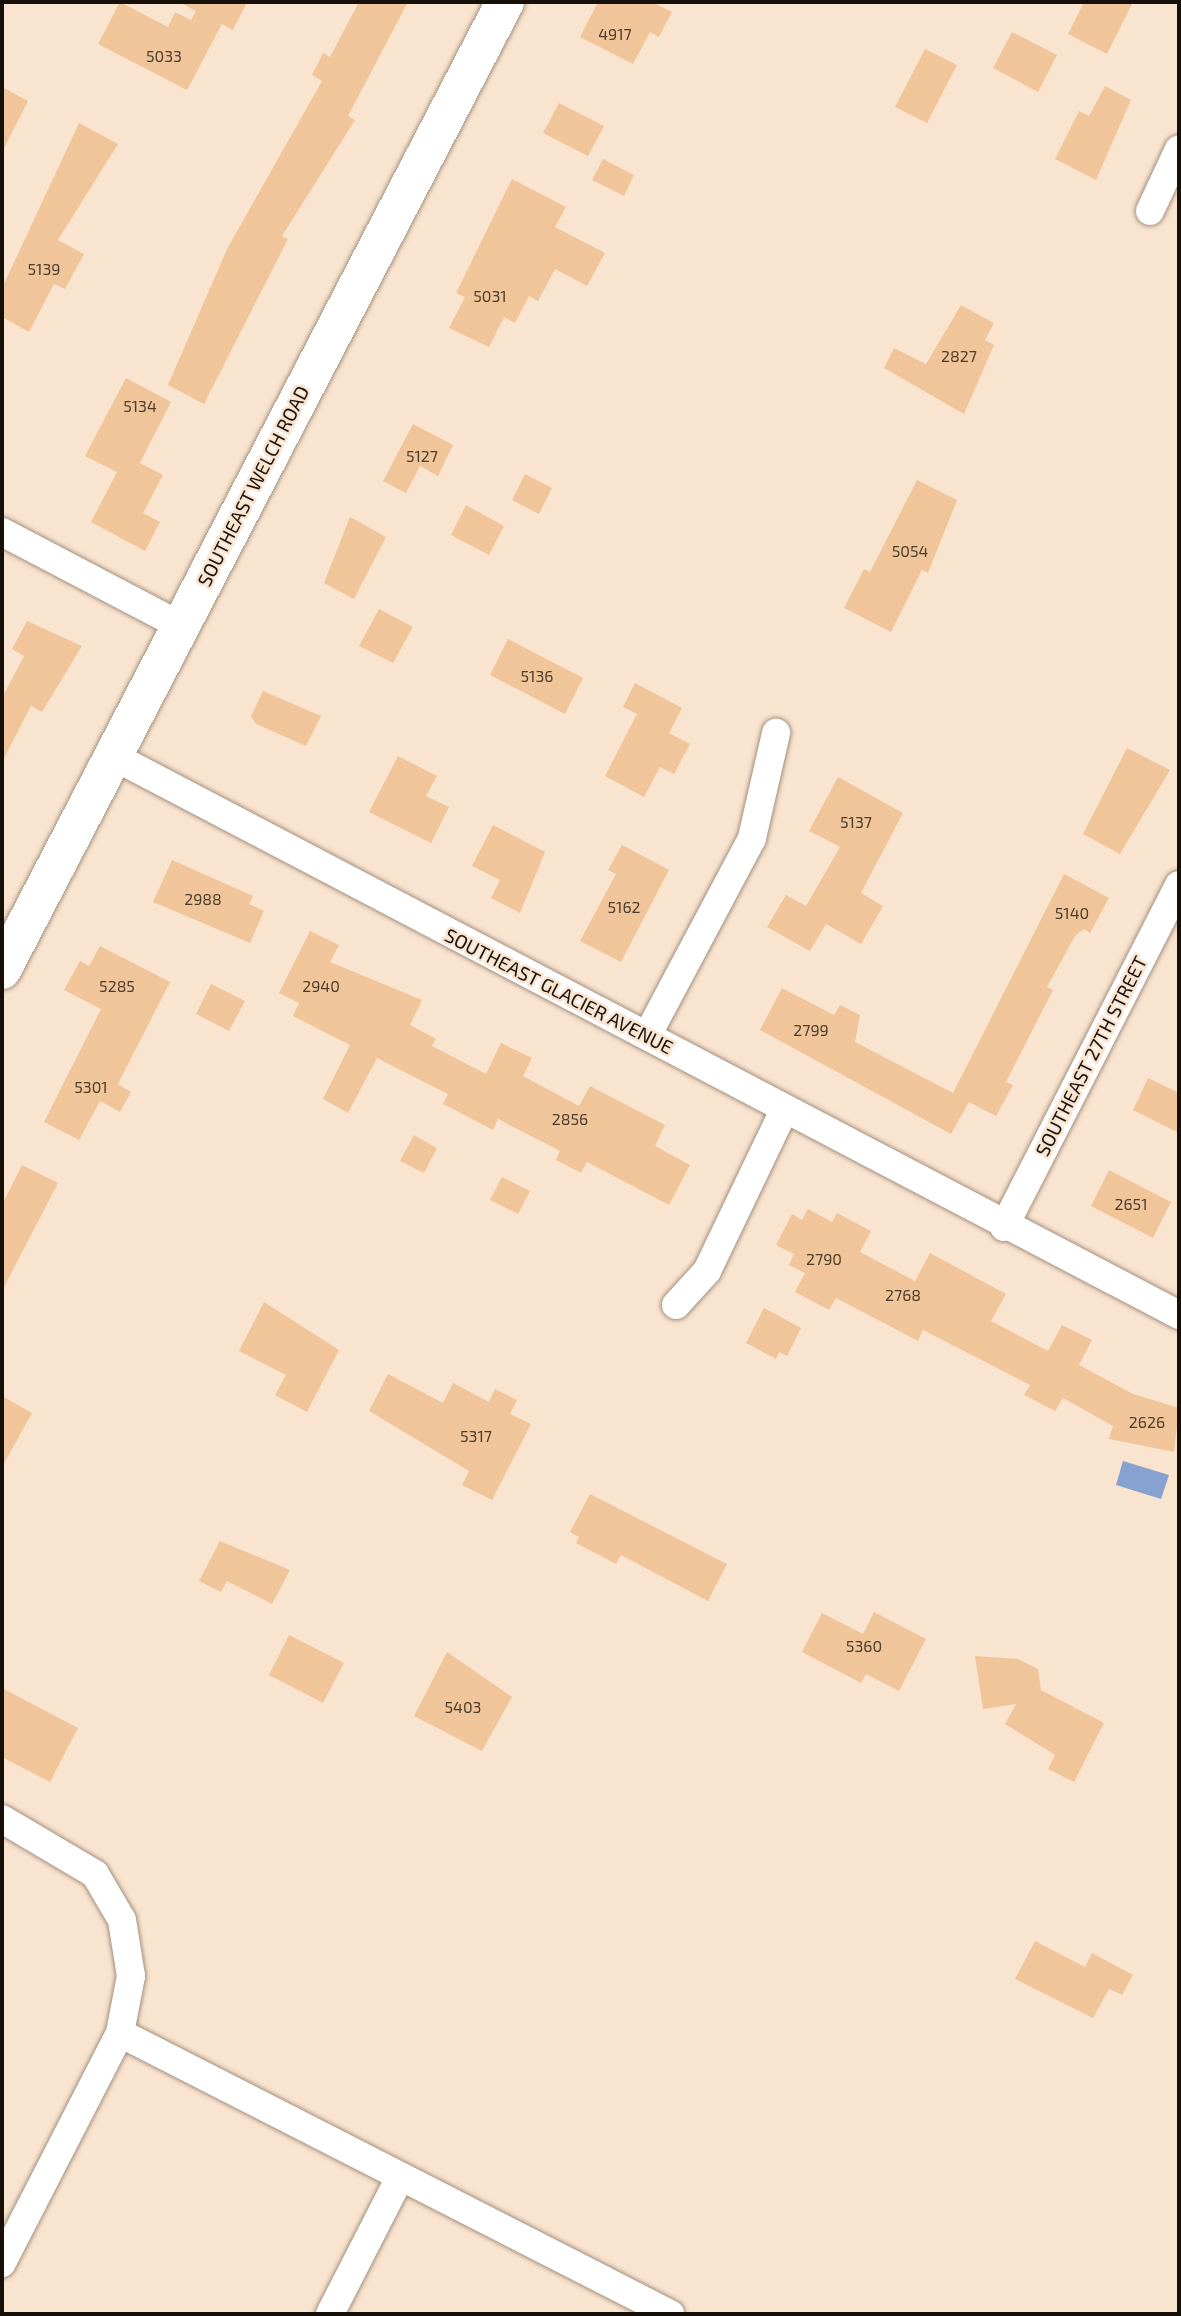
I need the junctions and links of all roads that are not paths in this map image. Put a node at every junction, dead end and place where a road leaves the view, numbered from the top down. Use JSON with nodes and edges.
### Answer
{"nodes":[{"id":1,"x":505,"y":2,"type":"edge"},
{"id":2,"x":1179,"y":149,"type":"edge"},
{"id":3,"x":1150,"y":211,"type":"dead end"},
{"id":4,"x":2,"y":532,"type":"edge"},
{"id":5,"x":181,"y":626,"type":"junction"},
{"id":6,"x":775,"y":733,"type":"dead end"},
{"id":7,"x":113,"y":756,"type":"junction"},
{"id":8,"x":1179,"y":885,"type":"edge"},
{"id":9,"x":2,"y":970,"type":"edge"},
{"id":10,"x":648,"y":1034,"type":"junction"},
{"id":11,"x":784,"y":1110,"type":"junction"},
{"id":12,"x":1004,"y":1227,"type":"junction"},
{"id":13,"x":676,"y":1305,"type":"dead end"},
{"id":14,"x":1179,"y":1315,"type":"edge"},
{"id":15,"x":2,"y":1819,"type":"edge"},
{"id":16,"x":120,"y":2034,"type":"junction"},
{"id":17,"x":400,"y":2177,"type":"junction"},
{"id":18,"x":2,"y":2263,"type":"edge"},
{"id":19,"x":330,"y":2314,"type":"edge"},
{"id":20,"x":670,"y":2314,"type":"edge"}],
"edges":[{"from":1,"to":5,"type":"street","name":"SOUTHEAST WELCH ROAD"},
{"from":2,"to":3,"type":"street"},
{"from":4,"to":5,"type":"street"},
{"from":5,"to":7,"type":"street","name":"SOUTHEAST WELCH ROAD"},
{"from":6,"to":10,"type":"street"},
{"from":7,"to":9,"type":"street","name":"SOUTHEAST WELCH ROAD"},
{"from":7,"to":10,"type":"street","name":"SOUTHEAST GLACIER AVENUE"},
{"from":8,"to":12,"type":"street","name":"SOUTHEAST 27TH STREET"},
{"from":10,"to":11,"type":"street","name":"SOUTHEAST GLACIER AVENUE"},
{"from":11,"to":12,"type":"street","name":"SOUTHEAST GLACIER AVENUE"},
{"from":11,"to":13,"type":"street"},
{"from":12,"to":14,"type":"street","name":"SOUTHEAST GLACIER AVENUE"},
{"from":15,"to":16,"type":"street"},
{"from":16,"to":17,"type":"street"},
{"from":16,"to":18,"type":"street"},
{"from":17,"to":19,"type":"street"},
{"from":17,"to":20,"type":"street"}]}
